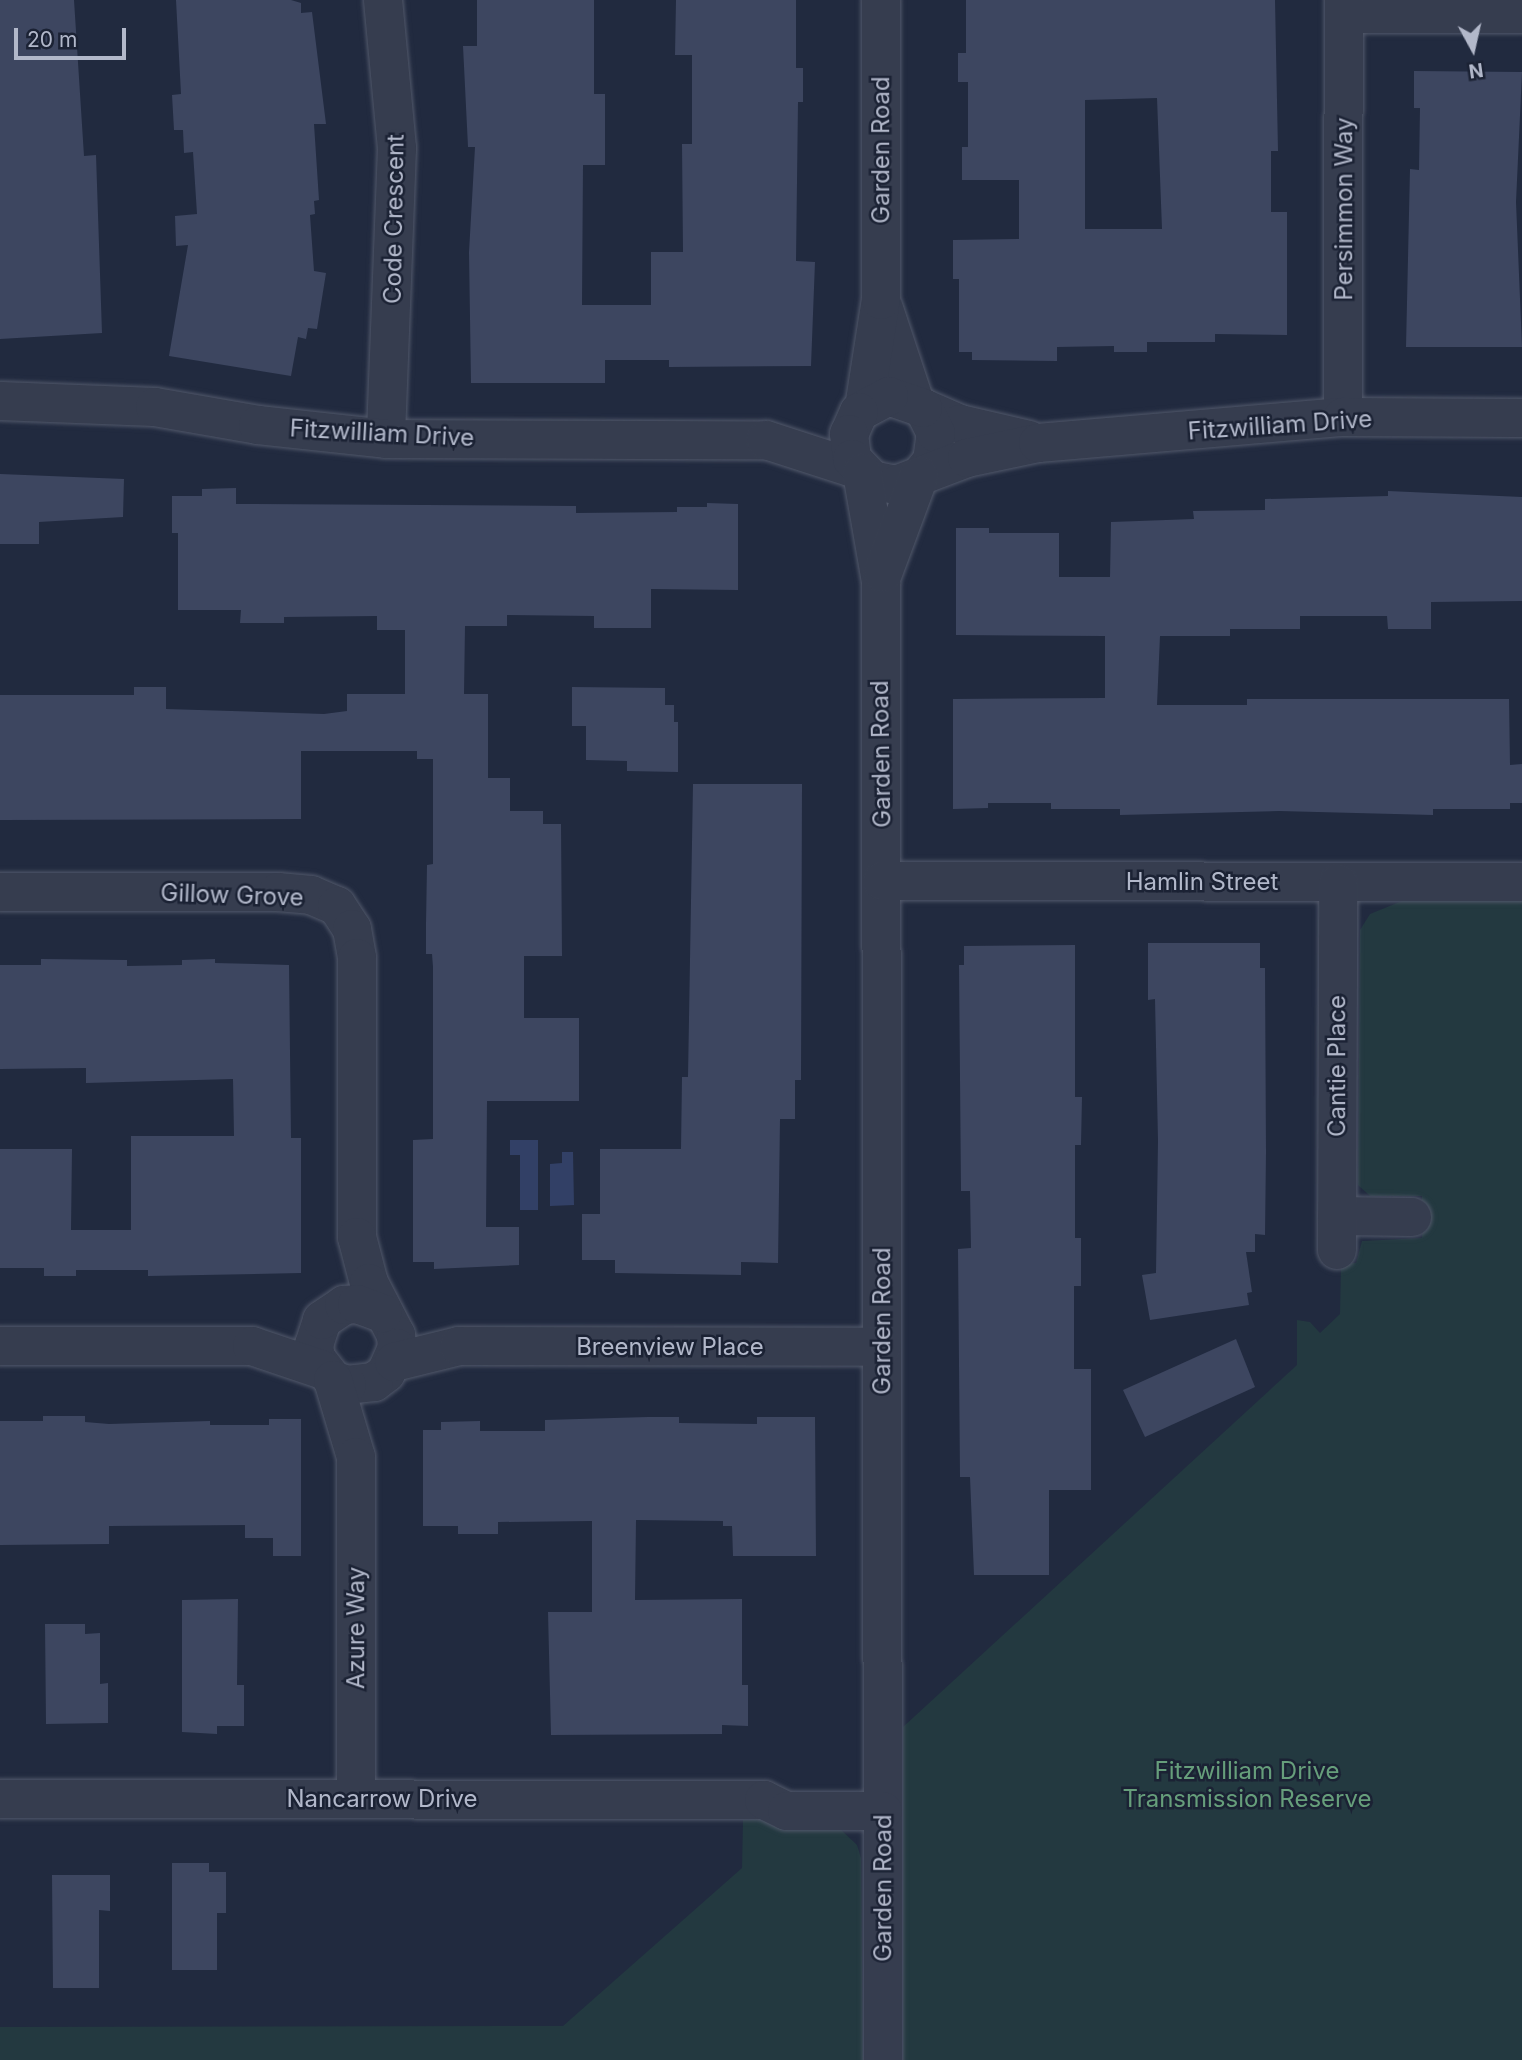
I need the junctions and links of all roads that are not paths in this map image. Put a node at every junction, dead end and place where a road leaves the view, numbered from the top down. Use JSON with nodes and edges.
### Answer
{"nodes":[{"id":1,"x":383,"y":0,"type":"edge"},
{"id":2,"x":881,"y":0,"type":"edge"},
{"id":3,"x":1344,"y":7,"type":"edge"},
{"id":4,"x":1522,"y":14,"type":"edge"},
{"id":5,"x":881,"y":300,"type":"junction"},
{"id":6,"x":0,"y":401,"type":"edge"},
{"id":7,"x":919,"y":405,"type":"junction"},
{"id":8,"x":861,"y":410,"type":"junction"},
{"id":9,"x":1343,"y":417,"type":"junction"},
{"id":10,"x":1522,"y":418,"type":"edge"},
{"id":11,"x":387,"y":439,"type":"junction"},
{"id":12,"x":766,"y":440,"type":"junction"},
{"id":13,"x":1038,"y":443,"type":"junction"},
{"id":14,"x":861,"y":471,"type":"junction"},
{"id":15,"x":921,"y":474,"type":"junction"},
{"id":16,"x":881,"y":582,"type":"junction"},
{"id":17,"x":883,"y":881,"type":"junction"},
{"id":18,"x":1522,"y":882,"type":"edge"},
{"id":19,"x":1338,"y":883,"type":"junction"},
{"id":20,"x":0,"y":892,"type":"edge"},
{"id":21,"x":1412,"y":1217,"type":"dead end"},
{"id":22,"x":357,"y":1237,"type":"junction"},
{"id":23,"x":327,"y":1316,"type":"junction"},
{"id":24,"x":386,"y":1318,"type":"junction"},
{"id":25,"x":0,"y":1346,"type":"edge"},
{"id":26,"x":252,"y":1346,"type":"junction"},
{"id":27,"x":459,"y":1346,"type":"junction"},
{"id":28,"x":882,"y":1347,"type":"junction"},
{"id":29,"x":387,"y":1369,"type":"junction"},
{"id":30,"x":328,"y":1375,"type":"junction"},
{"id":31,"x":356,"y":1457,"type":"junction"},
{"id":32,"x":356,"y":1798,"type":"junction"},
{"id":33,"x":0,"y":1799,"type":"edge"},
{"id":34,"x":883,"y":1799,"type":"junction"},
{"id":35,"x":883,"y":2060,"type":"edge"}],
"edges":[{"from":1,"to":11,"type":"street","name":"Code Crescent"},
{"from":2,"to":5,"type":"street","name":"Garden Road"},
{"from":3,"to":4,"type":"street"},
{"from":3,"to":9,"type":"street","name":"Persimmon Way"},
{"from":5,"to":7,"type":"street","name":"Garden Road"},
{"from":5,"to":8,"type":"street","name":"Garden Road"},
{"from":6,"to":11,"type":"street","name":"Fitzwilliam Drive"},
{"from":7,"to":8,"type":"street"},
{"from":7,"to":13,"type":"street","name":"Fitzwilliam Drive"},
{"from":7,"to":15,"type":"street"},
{"from":8,"to":12,"type":"street","name":"Fitzwilliam Drive"},
{"from":8,"to":14,"type":"street"},
{"from":9,"to":10,"type":"street","name":"Fitzwilliam Drive"},
{"from":9,"to":13,"type":"street","name":"Fitzwilliam Drive"},
{"from":11,"to":12,"type":"street","name":"Fitzwilliam Drive"},
{"from":12,"to":14,"type":"street","name":"Fitzwilliam Drive"},
{"from":13,"to":15,"type":"street","name":"Fitzwilliam Drive"},
{"from":14,"to":15,"type":"street"},
{"from":14,"to":16,"type":"street","name":"Garden Road"},
{"from":15,"to":16,"type":"street","name":"Garden Road"},
{"from":16,"to":17,"type":"street","name":"Garden Road"},
{"from":17,"to":19,"type":"street","name":"Hamlin Street"},
{"from":17,"to":28,"type":"street","name":"Garden Road"},
{"from":18,"to":19,"type":"street","name":"Hamlin Street"},
{"from":19,"to":21,"type":"street","name":"Cantie Place"},
{"from":20,"to":22,"type":"street","name":"Gillow Grove"},
{"from":22,"to":23,"type":"street","name":"Gillow Grove"},
{"from":22,"to":24,"type":"street","name":"Gillow Grove"},
{"from":23,"to":24,"type":"street"},
{"from":23,"to":26,"type":"street"},
{"from":23,"to":30,"type":"street"},
{"from":24,"to":27,"type":"street","name":"Breenview Place"},
{"from":24,"to":29,"type":"street"},
{"from":25,"to":26,"type":"street"},
{"from":26,"to":30,"type":"street"},
{"from":27,"to":28,"type":"street","name":"Breenview Place"},
{"from":27,"to":29,"type":"street","name":"Breenview Place"},
{"from":28,"to":34,"type":"street","name":"Garden Road"},
{"from":29,"to":30,"type":"street"},
{"from":29,"to":31,"type":"street","name":"Azure Way"},
{"from":30,"to":31,"type":"street","name":"Azure Way"},
{"from":31,"to":32,"type":"street","name":"Azure Way"},
{"from":32,"to":33,"type":"street","name":"Nancarrow Drive"},
{"from":32,"to":34,"type":"street","name":"Nancarrow Drive"},
{"from":34,"to":35,"type":"street","name":"Garden Road"}]}
